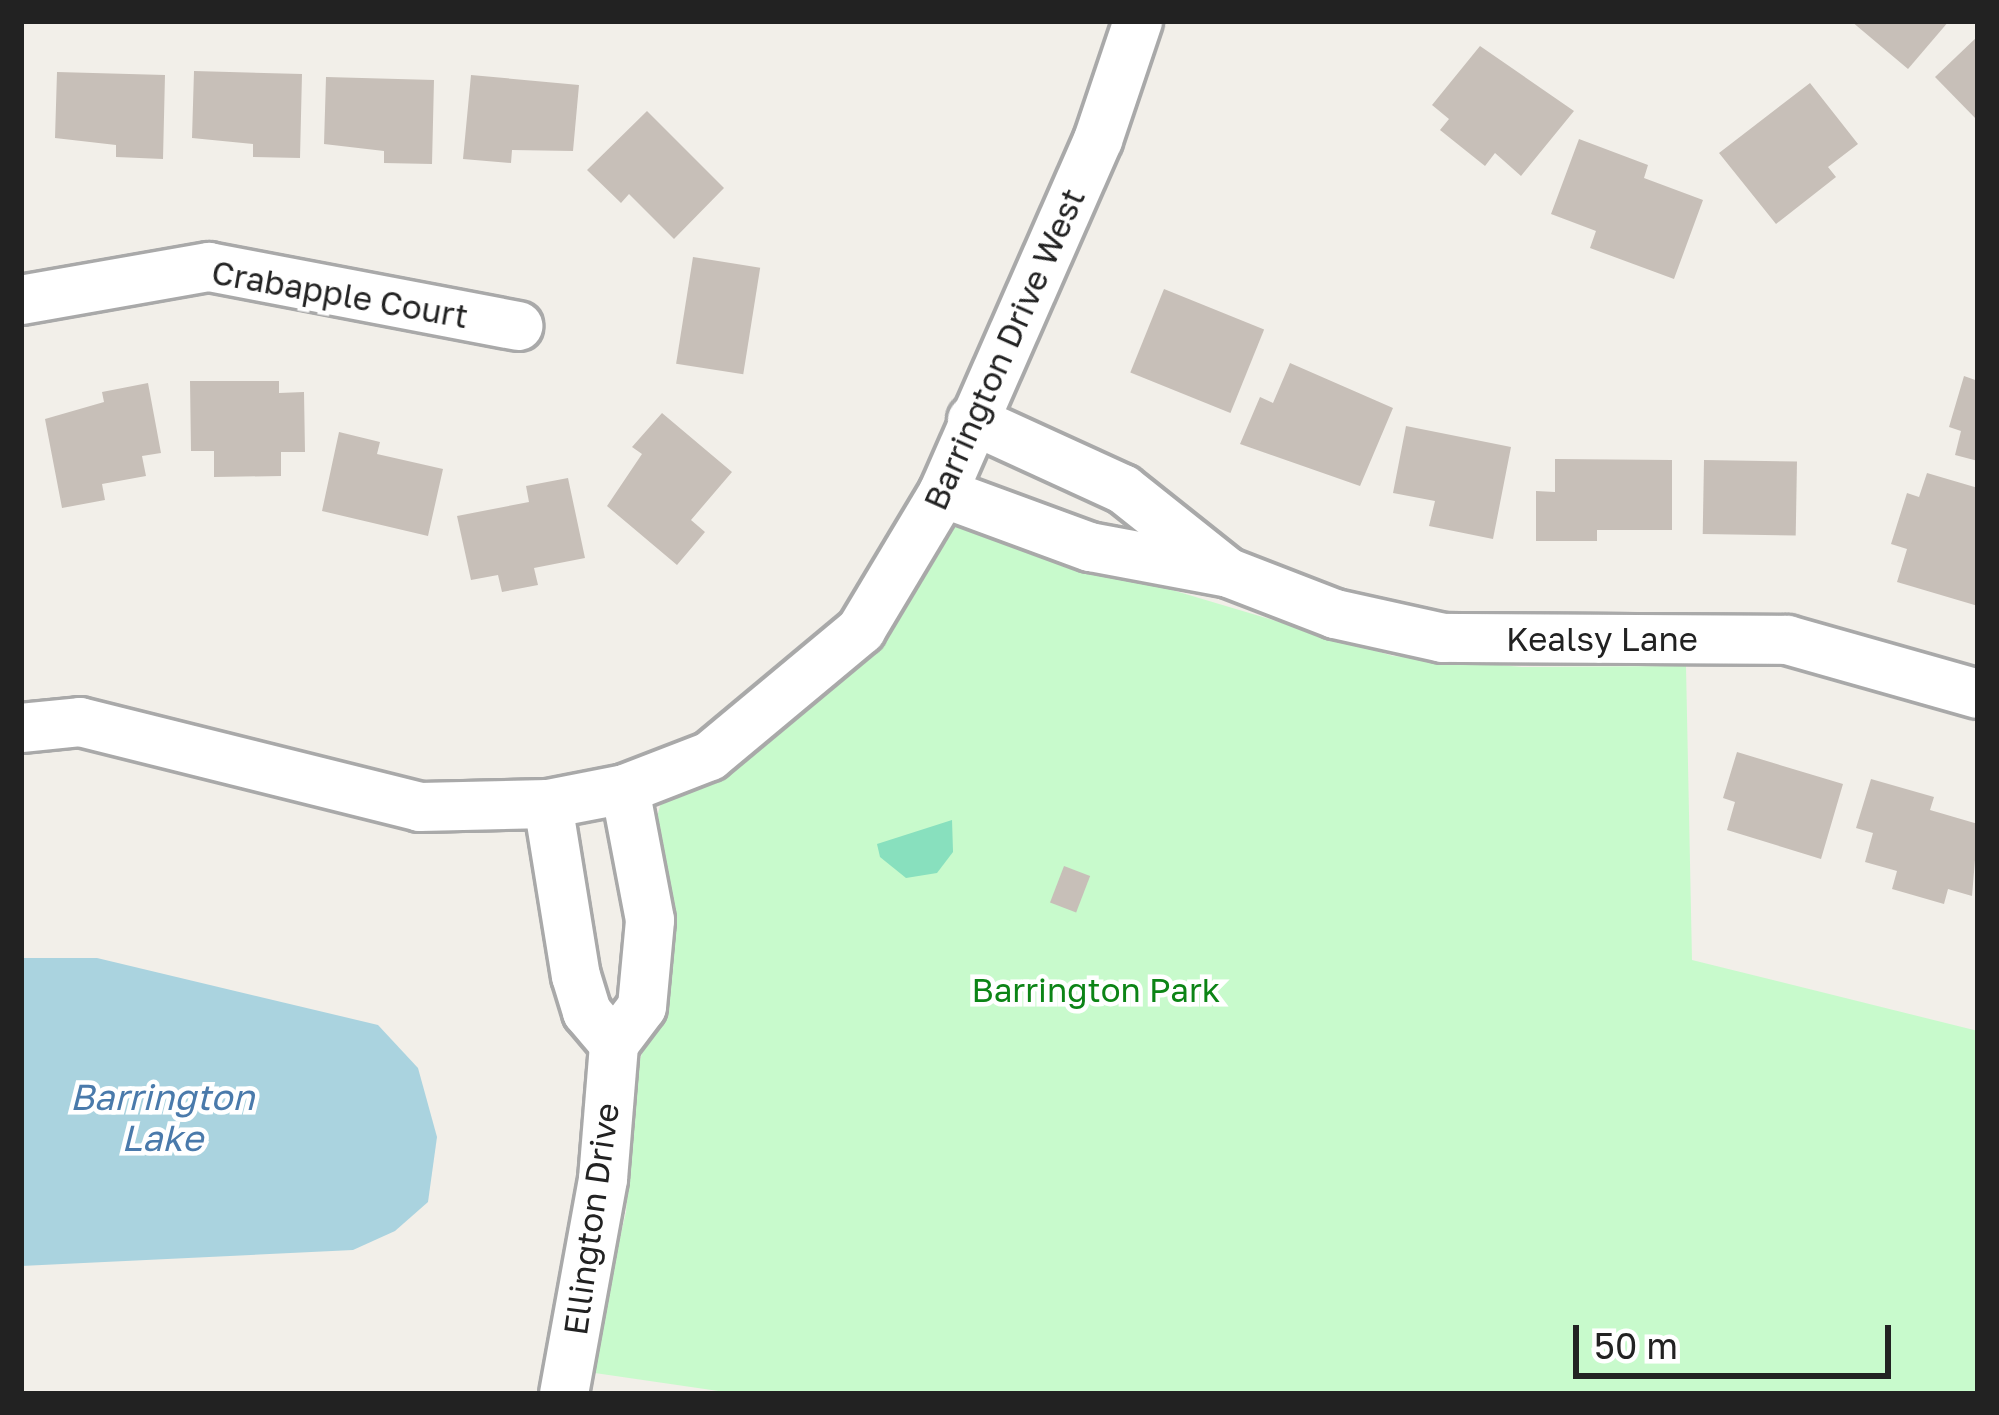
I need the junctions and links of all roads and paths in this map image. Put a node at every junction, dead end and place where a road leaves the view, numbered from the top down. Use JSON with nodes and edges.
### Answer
{"nodes":[{"id":1,"x":1138,"y":21,"type":"edge"},
{"id":2,"x":21,"y":300,"type":"edge"},
{"id":3,"x":518,"y":326,"type":"dead end"},
{"id":4,"x":973,"y":420,"type":"junction"},
{"id":5,"x":943,"y":493,"type":"junction"},
{"id":6,"x":1229,"y":573,"type":"junction"},
{"id":7,"x":1978,"y":694,"type":"edge"},
{"id":8,"x":21,"y":728,"type":"edge"},
{"id":9,"x":626,"y":788,"type":"junction"},
{"id":10,"x":548,"y":804,"type":"junction"},
{"id":11,"x":614,"y":1044,"type":"junction"},
{"id":12,"x":564,"y":1394,"type":"edge"}],
"edges":[{"from":1,"to":4,"type":"street","name":"Barrington Drive West"},
{"from":2,"to":3,"type":"street","name":"Crabapple Court"},
{"from":4,"to":5,"type":"street","name":"Barrington Drive West"},
{"from":4,"to":6,"type":"street","name":"Kealsy Lane"},
{"from":5,"to":6,"type":"street","name":"Kealsy Lane"},
{"from":5,"to":9,"type":"street","name":"Barrington Drive West"},
{"from":6,"to":7,"type":"street","name":"Kealsy Lane"},
{"from":8,"to":10,"type":"street","name":"Barrington Drive West"},
{"from":9,"to":10,"type":"street","name":"Barrington Drive West"},
{"from":9,"to":11,"type":"street","name":"Ellington Drive"},
{"from":10,"to":11,"type":"street"},
{"from":11,"to":12,"type":"street","name":"Ellington Drive"}]}
